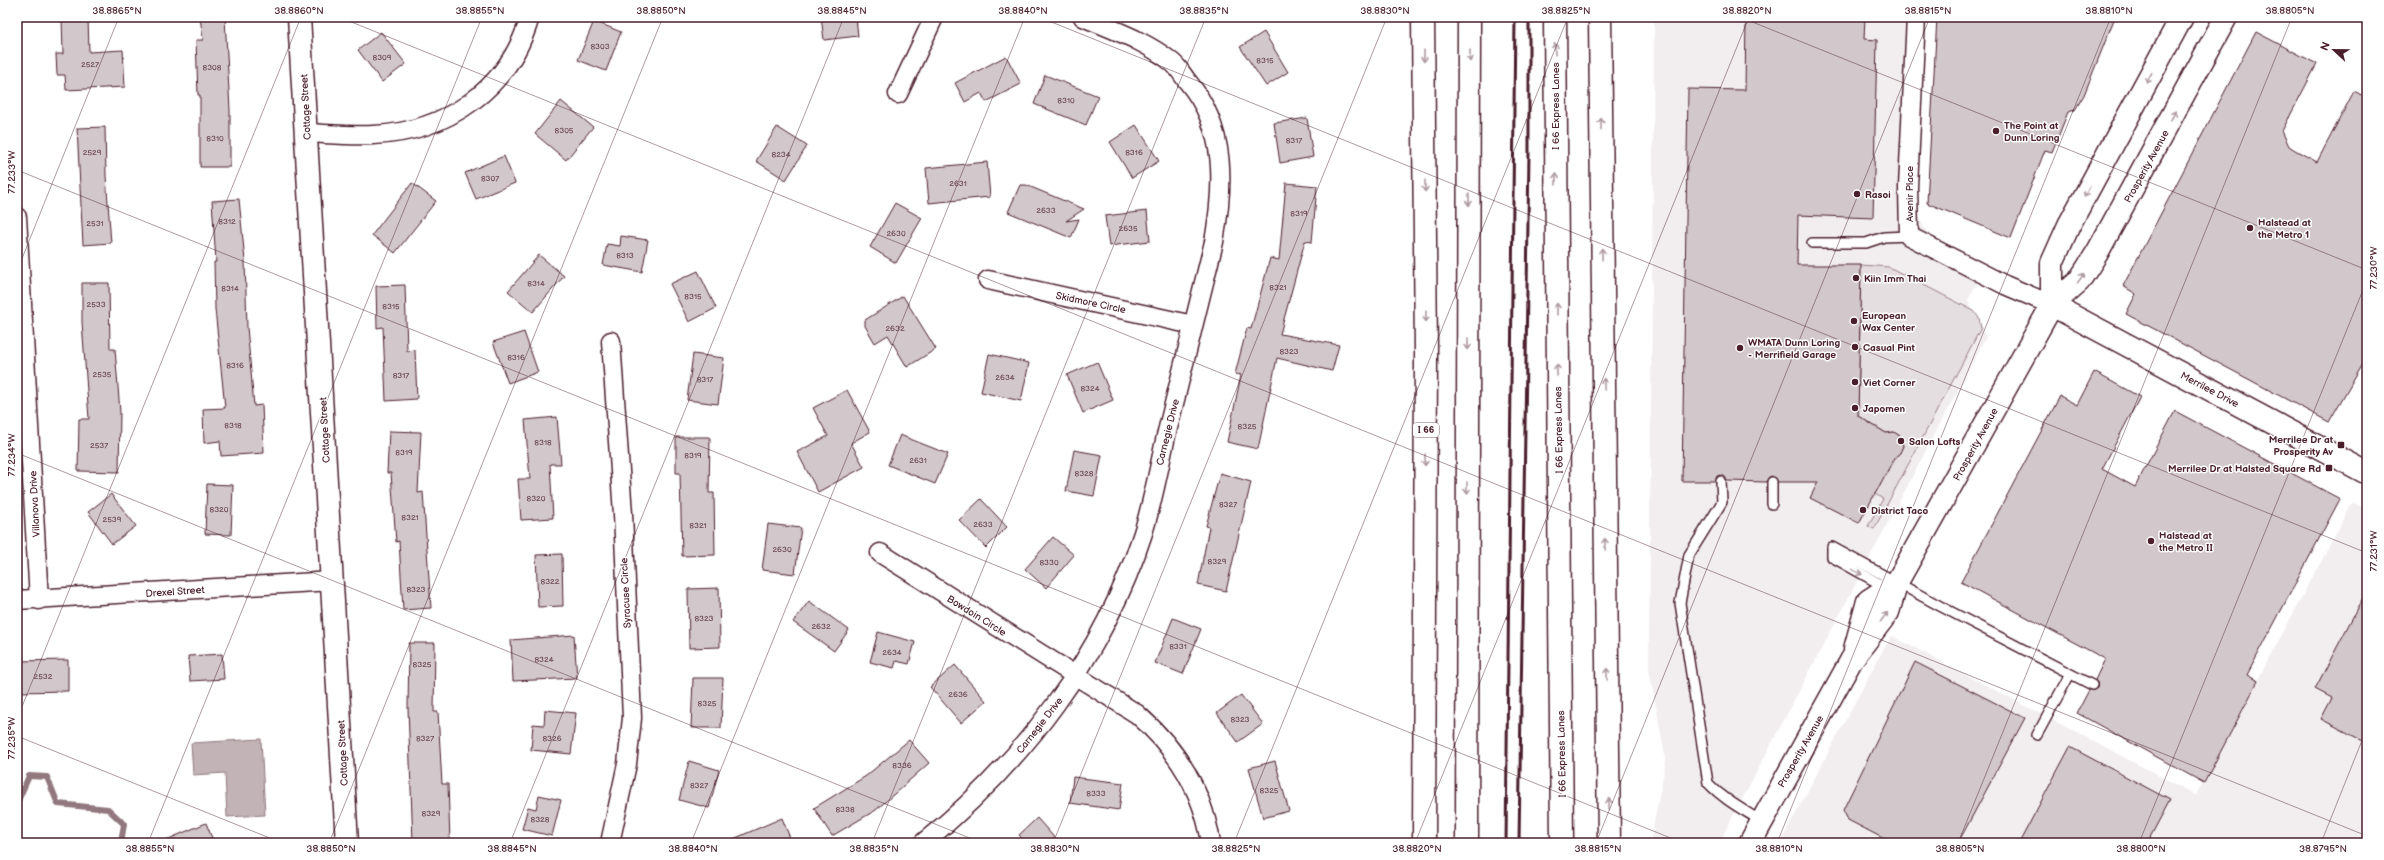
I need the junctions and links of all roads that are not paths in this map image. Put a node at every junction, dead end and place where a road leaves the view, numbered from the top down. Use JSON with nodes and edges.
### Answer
{"nodes":[{"id":1,"x":299,"y":17,"type":"edge"},
{"id":2,"x":530,"y":17,"type":"edge"},
{"id":3,"x":934,"y":17,"type":"edge"},
{"id":4,"x":1083,"y":17,"type":"edge"},
{"id":5,"x":1423,"y":17,"type":"edge"},
{"id":6,"x":1469,"y":17,"type":"edge"},
{"id":7,"x":1555,"y":17,"type":"edge"},
{"id":8,"x":1600,"y":17,"type":"edge"},
{"id":9,"x":1916,"y":17,"type":"edge"},
{"id":10,"x":2182,"y":17,"type":"edge"},
{"id":11,"x":2226,"y":17,"type":"edge"},
{"id":12,"x":898,"y":94,"type":"dead end"},
{"id":13,"x":306,"y":133,"type":"junction"},
{"id":14,"x":17,"y":217,"type":"edge"},
{"id":15,"x":1909,"y":236,"type":"junction"},
{"id":16,"x":1812,"y":243,"type":"dead end"},
{"id":17,"x":988,"y":280,"type":"dead end"},
{"id":18,"x":2052,"y":305,"type":"junction"},
{"id":19,"x":1193,"y":325,"type":"junction"},
{"id":20,"x":611,"y":341,"type":"dead end"},
{"id":21,"x":2367,"y":473,"type":"edge"},
{"id":22,"x":1721,"y":481,"type":"dead end"},
{"id":23,"x":1772,"y":482,"type":"dead end"},
{"id":24,"x":1772,"y":504,"type":"dead end"},
{"id":25,"x":1558,"y":509,"type":"junction"},
{"id":26,"x":880,"y":553,"type":"dead end"},
{"id":27,"x":332,"y":581,"type":"junction"},
{"id":28,"x":1893,"y":587,"type":"junction"},
{"id":29,"x":17,"y":600,"type":"edge"},
{"id":30,"x":39,"y":600,"type":"junction"},
{"id":31,"x":2070,"y":674,"type":"junction"},
{"id":32,"x":1075,"y":676,"type":"junction"},
{"id":33,"x":2092,"y":685,"type":"dead end"},
{"id":34,"x":2037,"y":735,"type":"dead end"},
{"id":35,"x":1761,"y":820,"type":"junction"},
{"id":36,"x":347,"y":843,"type":"edge"},
{"id":37,"x":610,"y":843,"type":"edge"},
{"id":38,"x":923,"y":843,"type":"edge"},
{"id":39,"x":1212,"y":843,"type":"edge"},
{"id":40,"x":1424,"y":843,"type":"edge"},
{"id":41,"x":1467,"y":843,"type":"edge"},
{"id":42,"x":1547,"y":843,"type":"edge"},
{"id":43,"x":1562,"y":843,"type":"edge"},
{"id":44,"x":1609,"y":843,"type":"edge"},
{"id":45,"x":1750,"y":843,"type":"edge"}],
"edges":[{"from":1,"to":13,"type":"main road","name":"Cottage Street"},
{"from":2,"to":13,"type":"street"},
{"from":3,"to":12,"type":"street"},
{"from":4,"to":19,"type":"street","name":"Carnegie Drive"},
{"from":5,"to":40,"type":"main road","number":"I 66","one_way":true},
{"from":6,"to":41,"type":"main road","one_way":true},
{"from":25,"to":7,"type":"main road","name":"I 66 Express Lanes","one_way":true},
{"from":44,"to":8,"type":"main road","one_way":true},
{"from":9,"to":15,"type":"street","name":"Avenir Place"},
{"from":10,"to":18,"type":"main road","name":"Prosperity Avenue","one_way":true},
{"from":18,"to":11,"type":"main road","name":"Prosperity Avenue","one_way":true},
{"from":13,"to":27,"type":"main road","name":"Cottage Street"},
{"from":14,"to":30,"type":"street","name":"Villanova Drive"},
{"from":15,"to":16,"type":"lane"},
{"from":15,"to":18,"type":"street","name":"Avenir Place"},
{"from":17,"to":19,"type":"street","name":"Skidmore Circle"},
{"from":18,"to":21,"type":"main road","name":"Merrilee Drive"},
{"from":18,"to":28,"type":"main road","name":"Prosperity Avenue"},
{"from":19,"to":32,"type":"street","name":"Carnegie Drive"},
{"from":20,"to":37,"type":"street","name":"Syracuse Circle"},
{"from":22,"to":35,"type":"lane"},
{"from":23,"to":24,"type":"lane"},
{"from":25,"to":42,"type":"main road"},
{"from":25,"to":43,"type":"main road","name":"I 66 Express Lanes"},
{"from":26,"to":32,"type":"street","name":"Bowdoin Circle"},
{"from":27,"to":30,"type":"street","name":"Drexel Street"},
{"from":27,"to":36,"type":"main road","name":"Cottage Street"},
{"from":28,"to":28,"type":"lane","one_way":true},
{"from":28,"to":31,"type":"lane"},
{"from":28,"to":35,"type":"main road","name":"Prosperity Avenue"},
{"from":29,"to":30,"type":"street","name":"Drexel Street"},
{"from":31,"to":33,"type":"lane"},
{"from":31,"to":34,"type":"lane"},
{"from":32,"to":38,"type":"street","name":"Carnegie Drive"},
{"from":32,"to":39,"type":"street","name":"Bowdoin Circle"},
{"from":35,"to":45,"type":"main road","name":"Prosperity Avenue"}]}
